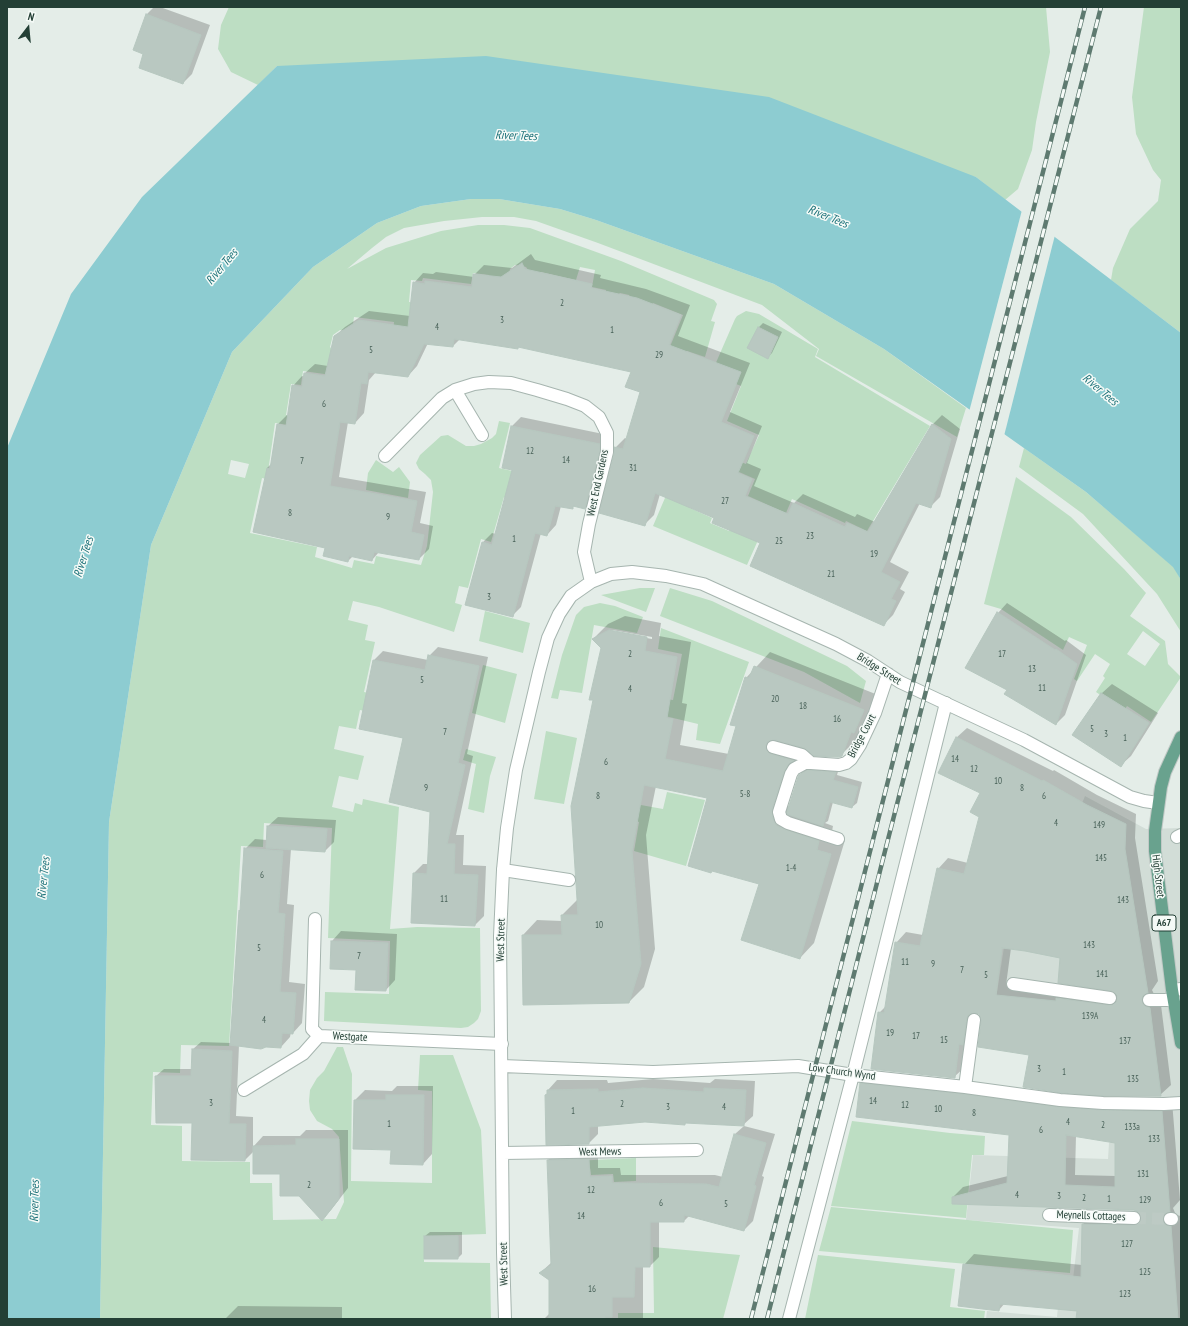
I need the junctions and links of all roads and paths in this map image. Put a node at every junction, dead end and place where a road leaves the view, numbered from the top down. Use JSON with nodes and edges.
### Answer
{"nodes":[{"id":1,"x":455,"y":390,"type":"junction"},
{"id":2,"x":482,"y":435,"type":"dead end"},
{"id":3,"x":385,"y":456,"type":"dead end"},
{"id":4,"x":591,"y":582,"type":"junction"},
{"id":5,"x":888,"y":674,"type":"junction"},
{"id":6,"x":946,"y":703,"type":"junction"},
{"id":7,"x":1181,"y":737,"type":"edge"},
{"id":8,"x":774,"y":747,"type":"dead end"},
{"id":9,"x":811,"y":763,"type":"junction"},
{"id":10,"x":1158,"y":803,"type":"junction"},
{"id":11,"x":838,"y":839,"type":"dead end"},
{"id":12,"x":503,"y":870,"type":"junction"},
{"id":13,"x":568,"y":880,"type":"dead end"},
{"id":14,"x":315,"y":919,"type":"dead end"},
{"id":15,"x":1013,"y":984,"type":"dead end"},
{"id":16,"x":1176,"y":993,"type":"edge"},
{"id":17,"x":1110,"y":998,"type":"dead end"},
{"id":18,"x":1149,"y":1000,"type":"dead end"},
{"id":19,"x":974,"y":1020,"type":"dead end"},
{"id":20,"x":319,"y":1036,"type":"junction"},
{"id":21,"x":502,"y":1044,"type":"junction"},
{"id":22,"x":1181,"y":1044,"type":"edge"},
{"id":23,"x":502,"y":1066,"type":"junction"},
{"id":24,"x":853,"y":1075,"type":"junction"},
{"id":25,"x":965,"y":1087,"type":"junction"},
{"id":26,"x":244,"y":1090,"type":"dead end"},
{"id":27,"x":1181,"y":1103,"type":"edge"},
{"id":28,"x":697,"y":1150,"type":"dead end"},
{"id":29,"x":503,"y":1153,"type":"junction"},
{"id":30,"x":1049,"y":1215,"type":"dead end"},
{"id":31,"x":1134,"y":1218,"type":"tunnel mouth"},
{"id":32,"x":506,"y":1319,"type":"edge"},
{"id":33,"x":789,"y":1319,"type":"edge"}],
"edges":[{"from":1,"to":2,"type":"street"},
{"from":1,"to":3,"type":"street","name":"West End Gardens"},
{"from":1,"to":4,"type":"street","name":"West End Gardens"},
{"from":4,"to":5,"type":"street","name":"Bridge Street"},
{"from":4,"to":12,"type":"street","name":"West Street"},
{"from":5,"to":6,"type":"street","name":"Bridge Street"},
{"from":5,"to":9,"type":"street","name":"Bridge Court"},
{"from":6,"to":10,"type":"street","name":"Bridge Street"},
{"from":6,"to":24,"type":"street"},
{"from":7,"to":10,"type":"main road","number":"A67"},
{"from":8,"to":9,"type":"street","name":"Bridge Court"},
{"from":9,"to":11,"type":"street","name":"Bridge Court"},
{"from":10,"to":16,"type":"main road","name":"High Street","number":"A67"},
{"from":12,"to":13,"type":"street"},
{"from":12,"to":21,"type":"street","name":"West Street"},
{"from":14,"to":20,"type":"street","name":"Westgate"},
{"from":15,"to":17,"type":"street"},
{"from":16,"to":18,"type":"street"},
{"from":16,"to":22,"type":"main road","name":"High Street","number":"A67"},
{"from":19,"to":25,"type":"street"},
{"from":20,"to":21,"type":"street","name":"Westgate"},
{"from":20,"to":26,"type":"street"},
{"from":21,"to":23,"type":"street","name":"West Street"},
{"from":23,"to":24,"type":"street","name":"Low Church Wynd"},
{"from":23,"to":29,"type":"street","name":"West Street"},
{"from":24,"to":25,"type":"street","name":"Low Church Wynd"},
{"from":24,"to":33,"type":"street"},
{"from":25,"to":27,"type":"street","name":"Low Church Wynd"},
{"from":28,"to":29,"type":"street","name":"West Mews"},
{"from":29,"to":32,"type":"street","name":"West Street"},
{"from":30,"to":31,"type":"street","name":"Meynells Cottages"}]}
